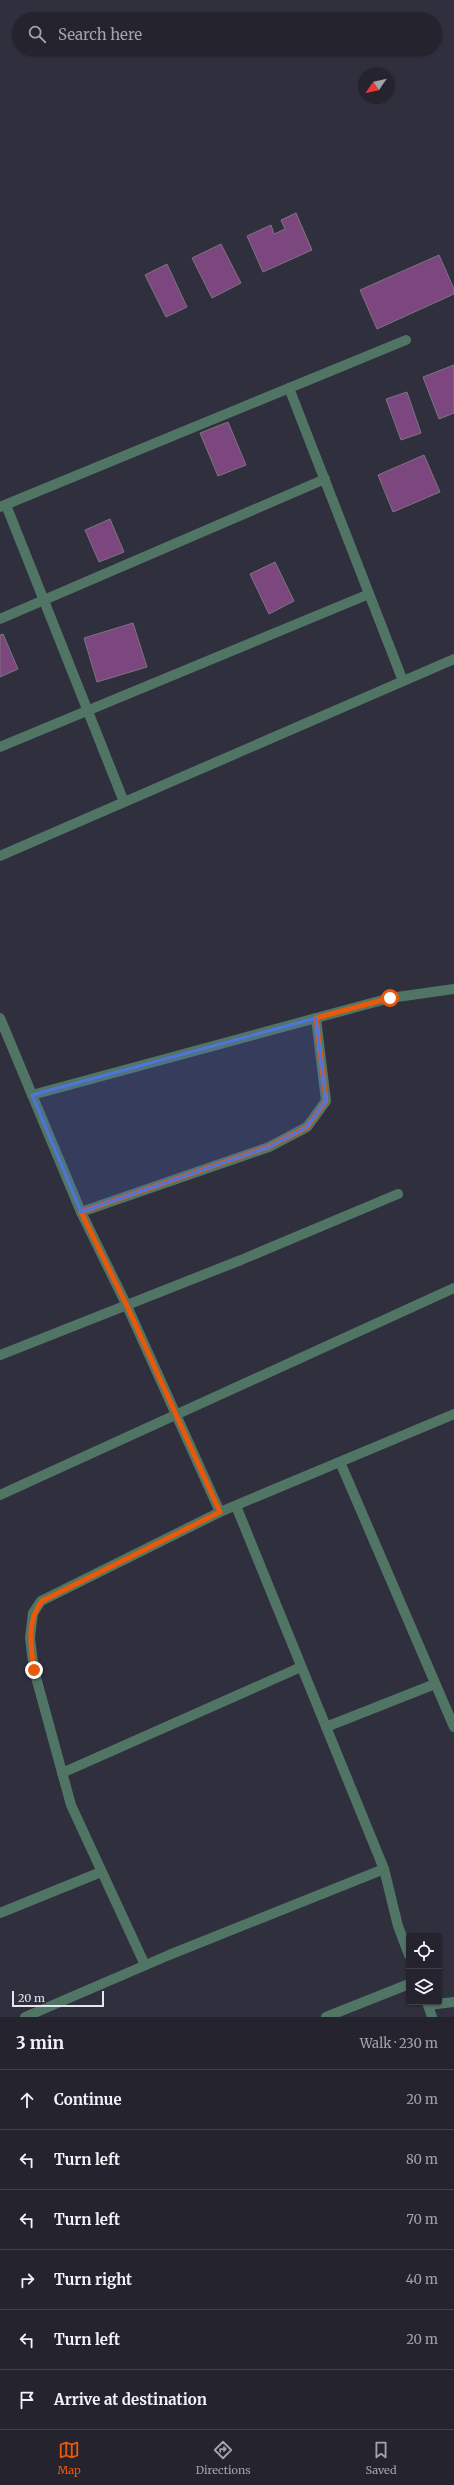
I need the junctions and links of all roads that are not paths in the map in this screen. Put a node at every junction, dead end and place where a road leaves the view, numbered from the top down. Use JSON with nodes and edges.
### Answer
{"nodes":[{"id":1,"x":406,"y":340,"type":"dead end"},
{"id":2,"x":289,"y":388,"type":"junction"},
{"id":3,"x":324,"y":479,"type":"junction"},
{"id":4,"x":3,"y":506,"type":"edge"},
{"id":5,"x":369,"y":594,"type":"junction"},
{"id":6,"x":44,"y":601,"type":"junction"},
{"id":7,"x":0,"y":619,"type":"edge"},
{"id":8,"x":454,"y":659,"type":"edge"},
{"id":9,"x":403,"y":681,"type":"junction"},
{"id":10,"x":89,"y":712,"type":"junction"},
{"id":11,"x":0,"y":747,"type":"edge"},
{"id":12,"x":124,"y":802,"type":"junction"},
{"id":13,"x":0,"y":856,"type":"edge"},
{"id":14,"x":454,"y":989,"type":"edge"},
{"id":15,"x":0,"y":1018,"type":"edge"},
{"id":16,"x":316,"y":1018,"type":"junction"},
{"id":17,"x":32,"y":1095,"type":"junction"},
{"id":18,"x":398,"y":1194,"type":"dead end"},
{"id":19,"x":81,"y":1212,"type":"junction"},
{"id":20,"x":454,"y":1288,"type":"edge"},
{"id":21,"x":127,"y":1306,"type":"junction"},
{"id":22,"x":0,"y":1355,"type":"edge"},
{"id":23,"x":454,"y":1414,"type":"edge"},
{"id":24,"x":176,"y":1415,"type":"junction"},
{"id":25,"x":340,"y":1462,"type":"junction"},
{"id":26,"x":0,"y":1495,"type":"edge"},
{"id":27,"x":236,"y":1506,"type":"junction"},
{"id":28,"x":220,"y":1512,"type":"junction"},
{"id":29,"x":301,"y":1666,"type":"junction"},
{"id":30,"x":435,"y":1684,"type":"junction"},
{"id":31,"x":326,"y":1727,"type":"junction"},
{"id":32,"x":454,"y":1727,"type":"edge"},
{"id":33,"x":62,"y":1773,"type":"junction"},
{"id":34,"x":384,"y":1869,"type":"junction"},
{"id":35,"x":101,"y":1872,"type":"junction"},
{"id":36,"x":0,"y":1913,"type":"edge"},
{"id":37,"x":406,"y":1947,"type":"edge"},
{"id":38,"x":145,"y":1965,"type":"junction"},
{"id":39,"x":406,"y":1985,"type":"edge"},
{"id":40,"x":442,"y":2002,"type":"edge"},
{"id":41,"x":454,"y":2002,"type":"edge"},
{"id":42,"x":428,"y":2005,"type":"edge"},
{"id":43,"x":25,"y":2017,"type":"edge"},
{"id":44,"x":326,"y":2017,"type":"edge"},
{"id":45,"x":432,"y":2017,"type":"edge"}],
"edges":[{"from":1,"to":2,"type":"street"},
{"from":2,"to":3,"type":"street"},
{"from":2,"to":4,"type":"street"},
{"from":3,"to":5,"type":"street"},
{"from":3,"to":6,"type":"street"},
{"from":4,"to":6,"type":"street"},
{"from":5,"to":9,"type":"street"},
{"from":5,"to":10,"type":"street"},
{"from":6,"to":7,"type":"street"},
{"from":6,"to":10,"type":"street"},
{"from":8,"to":9,"type":"street"},
{"from":9,"to":12,"type":"street"},
{"from":10,"to":11,"type":"street"},
{"from":10,"to":12,"type":"street"},
{"from":12,"to":13,"type":"street"},
{"from":14,"to":16,"type":"street"},
{"from":15,"to":17,"type":"street"},
{"from":16,"to":17,"type":"street"},
{"from":16,"to":19,"type":"street"},
{"from":17,"to":19,"type":"street"},
{"from":18,"to":21,"type":"street"},
{"from":19,"to":21,"type":"street"},
{"from":20,"to":24,"type":"street"},
{"from":21,"to":22,"type":"street"},
{"from":21,"to":24,"type":"street"},
{"from":23,"to":25,"type":"street"},
{"from":24,"to":26,"type":"street"},
{"from":24,"to":28,"type":"street"},
{"from":25,"to":27,"type":"street"},
{"from":25,"to":30,"type":"street"},
{"from":27,"to":28,"type":"street"},
{"from":27,"to":29,"type":"street"},
{"from":28,"to":33,"type":"street"},
{"from":29,"to":31,"type":"street"},
{"from":29,"to":33,"type":"street"},
{"from":30,"to":31,"type":"street"},
{"from":30,"to":32,"type":"street"},
{"from":31,"to":34,"type":"street"},
{"from":33,"to":35,"type":"street"},
{"from":34,"to":37,"type":"street"},
{"from":34,"to":38,"type":"street"},
{"from":35,"to":36,"type":"street"},
{"from":35,"to":38,"type":"street"},
{"from":38,"to":43,"type":"street"},
{"from":39,"to":44,"type":"street"},
{"from":40,"to":41,"type":"street"},
{"from":42,"to":45,"type":"street"}]}
